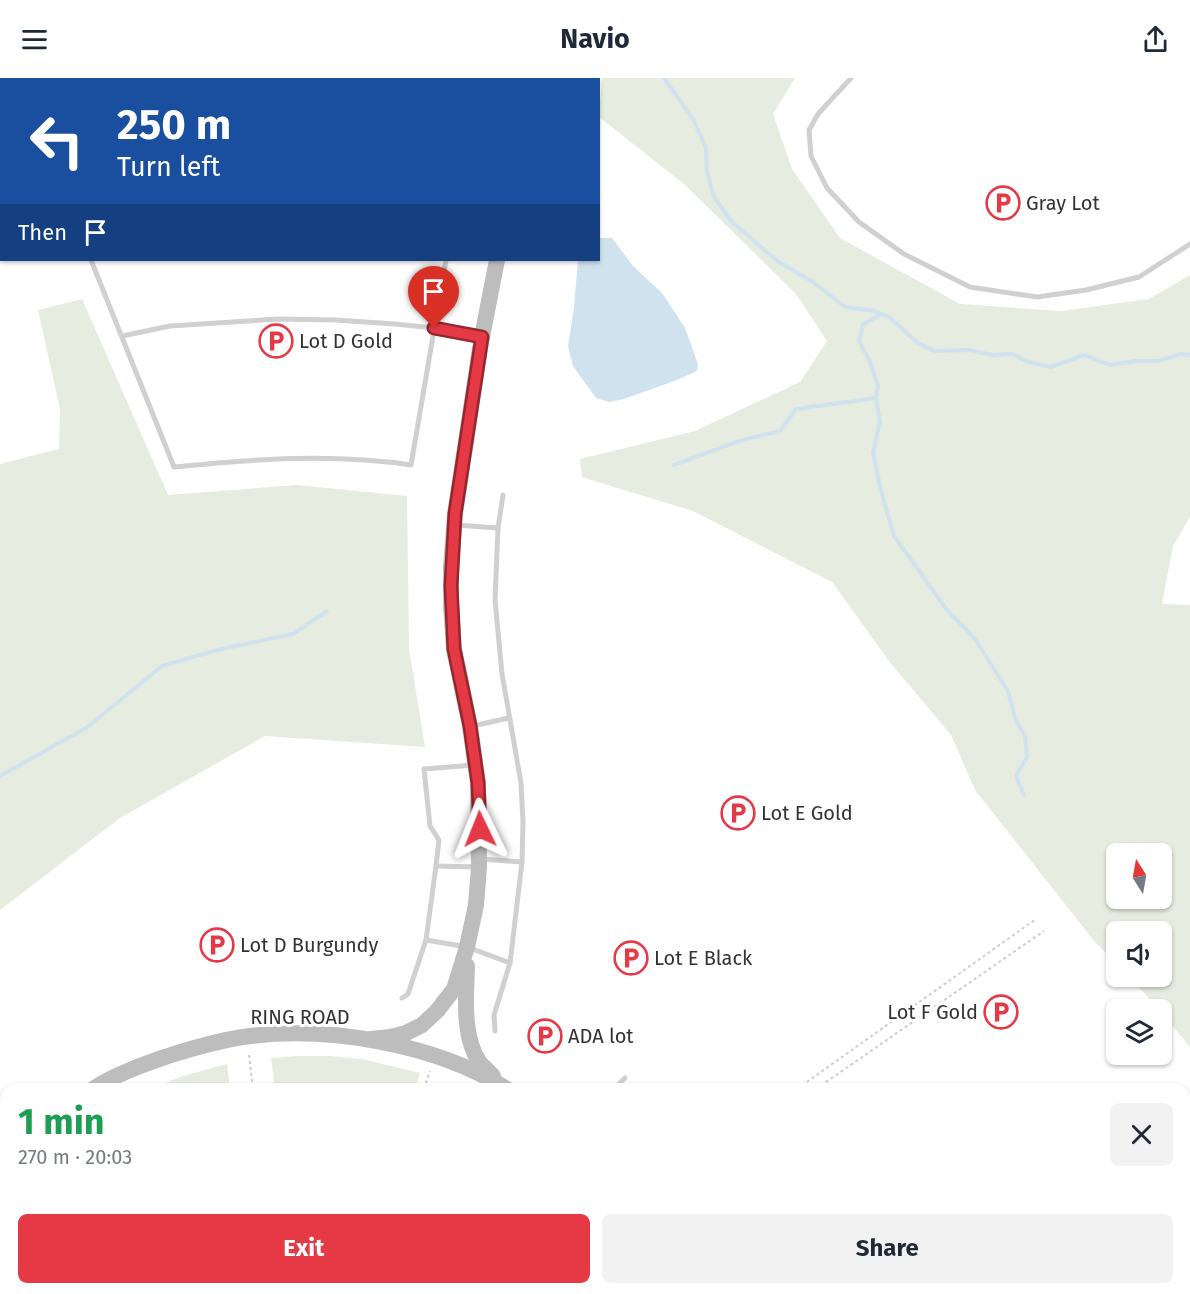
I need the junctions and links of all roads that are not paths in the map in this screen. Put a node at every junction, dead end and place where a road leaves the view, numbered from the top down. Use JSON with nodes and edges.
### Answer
{"nodes":[{"id":1,"x":851,"y":78,"type":"edge"},
{"id":2,"x":1190,"y":244,"type":"edge"},
{"id":3,"x":91,"y":261,"type":"edge"},
{"id":4,"x":446,"y":261,"type":"edge"},
{"id":5,"x":497,"y":261,"type":"edge"},
{"id":6,"x":434,"y":328,"type":"junction"},
{"id":7,"x":122,"y":336,"type":"junction"},
{"id":8,"x":482,"y":337,"type":"junction"},
{"id":9,"x":503,"y":495,"type":"dead end"},
{"id":10,"x":454,"y":525,"type":"junction"},
{"id":11,"x":498,"y":528,"type":"junction"},
{"id":12,"x":509,"y":718,"type":"junction"},
{"id":13,"x":470,"y":726,"type":"junction"},
{"id":14,"x":475,"y":765,"type":"junction"},
{"id":15,"x":522,"y":862,"type":"junction"},
{"id":16,"x":479,"y":863,"type":"junction"},
{"id":17,"x":436,"y":866,"type":"junction"},
{"id":18,"x":426,"y":940,"type":"junction"},
{"id":19,"x":467,"y":947,"type":"junction"},
{"id":20,"x":510,"y":963,"type":"junction"},
{"id":21,"x":402,"y":998,"type":"dead end"},
{"id":22,"x":495,"y":1031,"type":"dead end"},
{"id":23,"x":371,"y":1039,"type":"junction"},
{"id":24,"x":625,"y":1078,"type":"dead end"},
{"id":25,"x":105,"y":1083,"type":"edge"},
{"id":26,"x":497,"y":1083,"type":"edge"},
{"id":27,"x":501,"y":1083,"type":"edge"},
{"id":28,"x":620,"y":1083,"type":"edge"}],
"edges":[{"from":1,"to":2,"type":"lane"},
{"from":3,"to":7,"type":"lane"},
{"from":4,"to":6,"type":"lane"},
{"from":5,"to":8,"type":"main road"},
{"from":6,"to":7,"type":"lane"},
{"from":6,"to":7,"type":"lane"},
{"from":6,"to":8,"type":"lane"},
{"from":8,"to":10,"type":"main road"},
{"from":9,"to":11,"type":"lane"},
{"from":10,"to":11,"type":"lane"},
{"from":10,"to":13,"type":"main road"},
{"from":11,"to":12,"type":"lane"},
{"from":12,"to":13,"type":"lane"},
{"from":12,"to":15,"type":"lane"},
{"from":13,"to":14,"type":"main road"},
{"from":14,"to":16,"type":"main road"},
{"from":14,"to":17,"type":"lane"},
{"from":15,"to":16,"type":"lane"},
{"from":15,"to":20,"type":"lane"},
{"from":16,"to":17,"type":"lane"},
{"from":16,"to":19,"type":"main road"},
{"from":17,"to":18,"type":"lane"},
{"from":18,"to":19,"type":"lane"},
{"from":18,"to":21,"type":"lane"},
{"from":19,"to":20,"type":"lane"},
{"from":19,"to":23,"type":"main road"},
{"from":19,"to":27,"type":"main road"},
{"from":20,"to":22,"type":"lane"},
{"from":23,"to":25,"type":"main road","name":"RING ROAD"},
{"from":23,"to":26,"type":"main road","name":"RING ROAD"},
{"from":24,"to":28,"type":"lane"}]}
